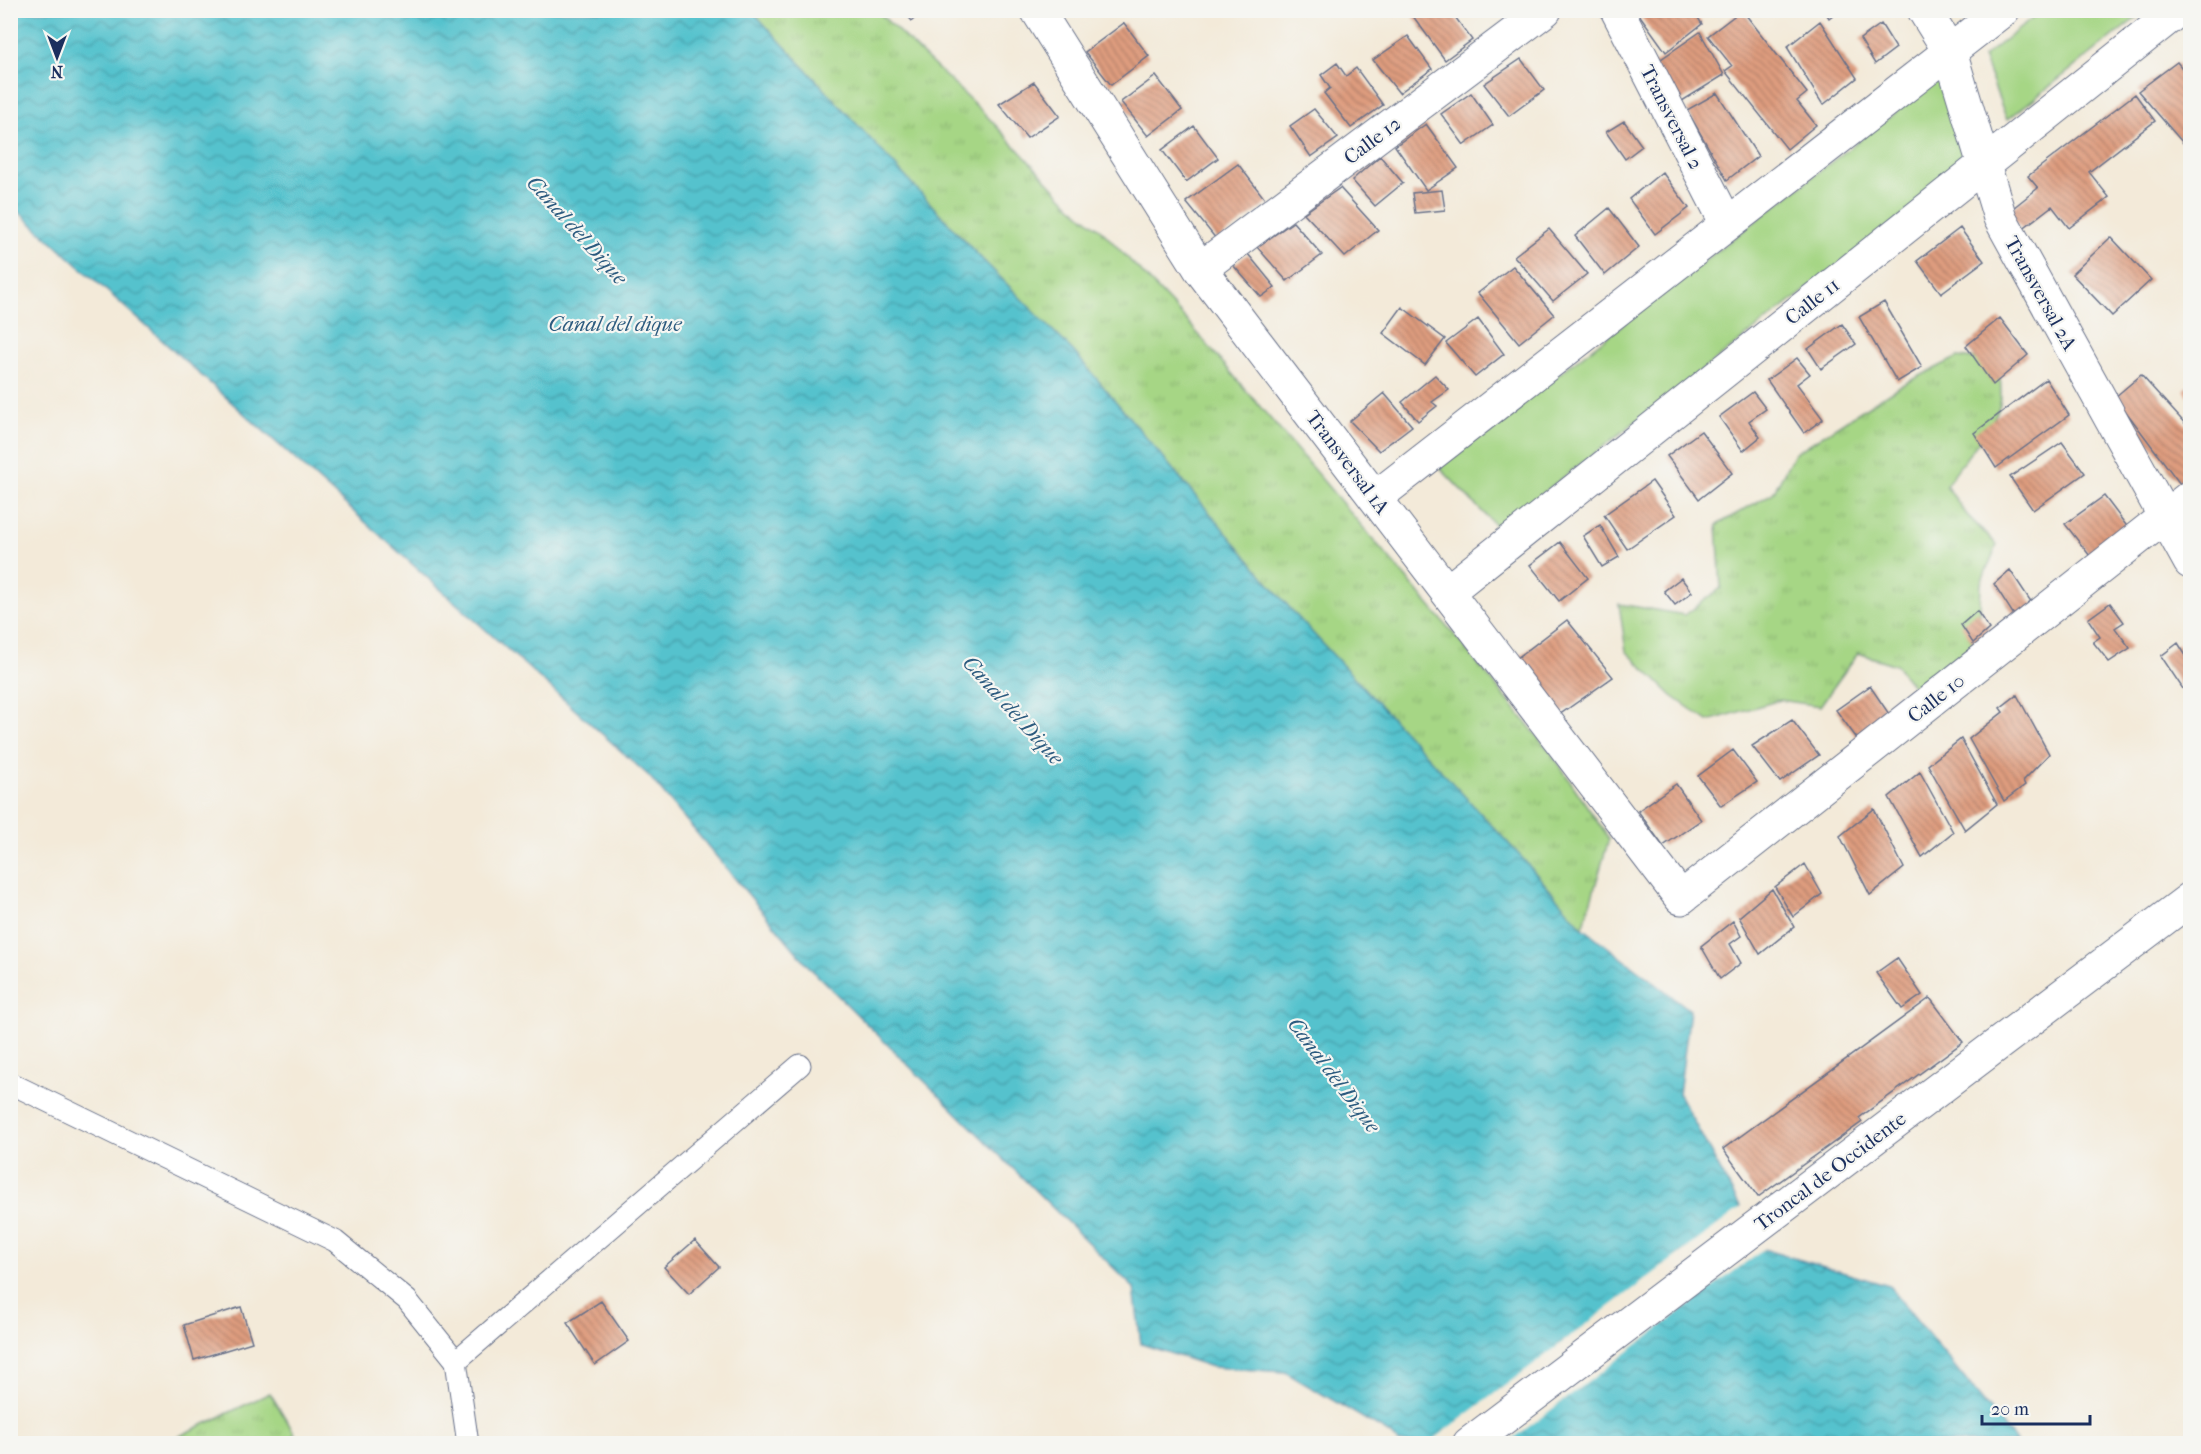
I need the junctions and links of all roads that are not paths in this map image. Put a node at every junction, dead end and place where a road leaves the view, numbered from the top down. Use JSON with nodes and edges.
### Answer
{"nodes":[{"id":1,"x":1545,"y":10,"type":"edge"},
{"id":2,"x":1617,"y":10,"type":"edge"},
{"id":3,"x":1923,"y":10,"type":"edge"},
{"id":4,"x":2003,"y":10,"type":"edge"},
{"id":5,"x":2178,"y":10,"type":"edge"},
{"id":6,"x":1050,"y":16,"type":"edge"},
{"id":7,"x":1950,"y":51,"type":"junction"},
{"id":8,"x":1984,"y":165,"type":"junction"},
{"id":9,"x":1727,"y":224,"type":"junction"},
{"id":10,"x":1200,"y":269,"type":"junction"},
{"id":11,"x":1375,"y":498,"type":"junction"},
{"id":12,"x":2178,"y":507,"type":"edge"},
{"id":13,"x":2190,"y":562,"type":"edge"},
{"id":14,"x":1446,"y":592,"type":"junction"},
{"id":15,"x":1681,"y":898,"type":"joint"},
{"id":16,"x":2190,"y":899,"type":"edge"},
{"id":17,"x":800,"y":1065,"type":"dead end"},
{"id":18,"x":10,"y":1083,"type":"edge"},
{"id":19,"x":456,"y":1361,"type":"junction"},
{"id":20,"x":468,"y":1443,"type":"edge"},
{"id":21,"x":1469,"y":1443,"type":"edge"}],
"edges":[{"from":1,"to":10,"type":"main road","name":"Calle 12"},
{"from":2,"to":9,"type":"main road","name":"Transversal 2"},
{"from":3,"to":7,"type":"main road","name":"Transversal 2A"},
{"from":4,"to":7,"type":"main road"},
{"from":5,"to":8,"type":"main road","name":"Calle 11"},
{"from":6,"to":10,"type":"main road","name":"Transversal 1A"},
{"from":7,"to":8,"type":"main road","name":"Transversal 2A"},
{"from":7,"to":9,"type":"main road"},
{"from":8,"to":12,"type":"main road","name":"Transversal 2A"},
{"from":8,"to":14,"type":"main road","name":"Calle 11"},
{"from":9,"to":11,"type":"main road"},
{"from":10,"to":11,"type":"main road","name":"Transversal 1A"},
{"from":11,"to":14,"type":"main road","name":"Transversal 1A"},
{"from":12,"to":13,"type":"main road","name":"Transversal 2A"},
{"from":12,"to":15,"type":"main road","name":"Calle 10"},
{"from":14,"to":15,"type":"main road","name":"Transversal 1A"},
{"from":16,"to":21,"type":"main road","name":"Troncal de Occidente"},
{"from":17,"to":19,"type":"lane"},
{"from":18,"to":19,"type":"lane"},
{"from":19,"to":20,"type":"lane"}]}
